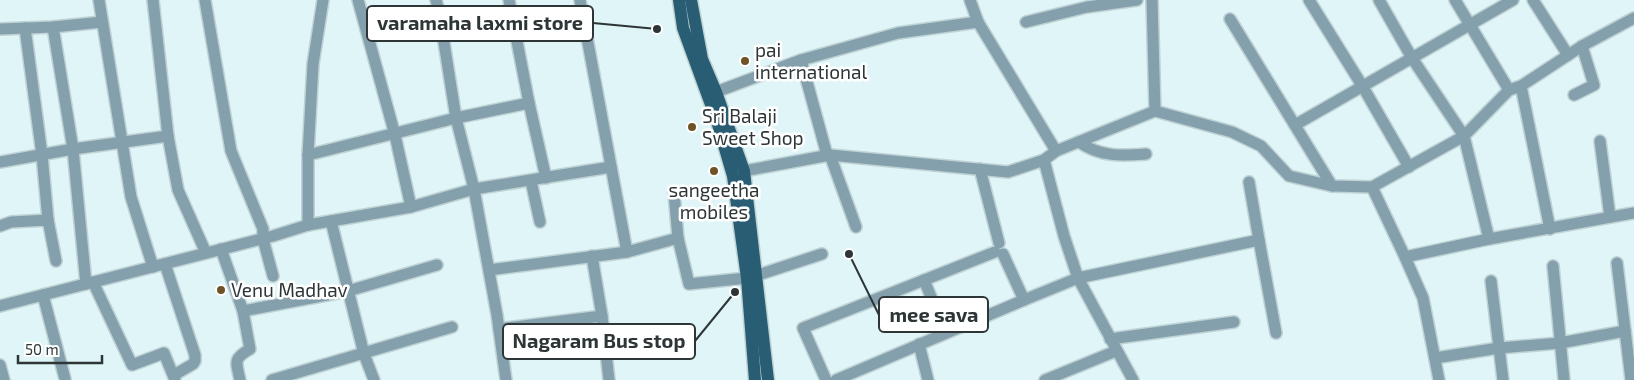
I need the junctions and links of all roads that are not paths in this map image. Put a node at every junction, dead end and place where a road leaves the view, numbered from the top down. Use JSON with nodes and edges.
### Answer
{"nodes":[{"id":1,"x":99,"y":0,"type":"edge"},
{"id":2,"x":154,"y":0,"type":"edge"},
{"id":3,"x":205,"y":0,"type":"edge"},
{"id":4,"x":323,"y":0,"type":"edge"},
{"id":5,"x":358,"y":0,"type":"edge"},
{"id":6,"x":436,"y":0,"type":"edge"},
{"id":7,"x":509,"y":0,"type":"edge"},
{"id":8,"x":580,"y":0,"type":"edge"},
{"id":9,"x":679,"y":0,"type":"edge"},
{"id":10,"x":691,"y":0,"type":"edge"},
{"id":11,"x":970,"y":0,"type":"edge"},
{"id":12,"x":1137,"y":0,"type":"edge"},
{"id":13,"x":1152,"y":0,"type":"edge"},
{"id":14,"x":1309,"y":0,"type":"edge"},
{"id":15,"x":1379,"y":0,"type":"edge"},
{"id":16,"x":1455,"y":0,"type":"edge"},
{"id":17,"x":1512,"y":0,"type":"edge"},
{"id":18,"x":1533,"y":0,"type":"edge"},
{"id":19,"x":1100,"y":2,"type":"edge"},
{"id":20,"x":1634,"y":18,"type":"edge"},
{"id":21,"x":1230,"y":19,"type":"dead end"},
{"id":22,"x":102,"y":22,"type":"junction"},
{"id":23,"x":978,"y":22,"type":"junction"},
{"id":24,"x":1026,"y":22,"type":"dead end"},
{"id":25,"x":1469,"y":24,"type":"junction"},
{"id":26,"x":54,"y":27,"type":"junction"},
{"id":27,"x":25,"y":28,"type":"junction"},
{"id":28,"x":0,"y":30,"type":"edge"},
{"id":29,"x":1582,"y":46,"type":"junction"},
{"id":30,"x":1568,"y":55,"type":"junction"},
{"id":31,"x":1412,"y":58,"type":"junction"},
{"id":32,"x":801,"y":60,"type":"junction"},
{"id":33,"x":1363,"y":86,"type":"junction"},
{"id":34,"x":1521,"y":86,"type":"junction"},
{"id":35,"x":1509,"y":90,"type":"junction"},
{"id":36,"x":716,"y":92,"type":"junction"},
{"id":37,"x":1574,"y":95,"type":"dead end"},
{"id":38,"x":529,"y":103,"type":"junction"},
{"id":39,"x":1155,"y":111,"type":"junction"},
{"id":40,"x":456,"y":118,"type":"junction"},
{"id":41,"x":1295,"y":125,"type":"junction"},
{"id":42,"x":395,"y":135,"type":"junction"},
{"id":43,"x":168,"y":136,"type":"junction"},
{"id":44,"x":1464,"y":136,"type":"junction"},
{"id":45,"x":122,"y":141,"type":"junction"},
{"id":46,"x":1600,"y":141,"type":"dead end"},
{"id":47,"x":1079,"y":142,"type":"junction"},
{"id":48,"x":73,"y":148,"type":"junction"},
{"id":49,"x":1056,"y":151,"type":"junction"},
{"id":50,"x":1146,"y":154,"type":"dead end"},
{"id":51,"x":42,"y":155,"type":"junction"},
{"id":52,"x":308,"y":155,"type":"junction"},
{"id":53,"x":829,"y":155,"type":"junction"},
{"id":54,"x":1044,"y":160,"type":"junction"},
{"id":55,"x":0,"y":162,"type":"edge"},
{"id":56,"x":611,"y":167,"type":"junction"},
{"id":57,"x":1409,"y":167,"type":"junction"},
{"id":58,"x":980,"y":169,"type":"junction"},
{"id":59,"x":744,"y":171,"type":"junction"},
{"id":60,"x":546,"y":178,"type":"junction"},
{"id":61,"x":531,"y":181,"type":"junction"},
{"id":62,"x":1250,"y":182,"type":"dead end"},
{"id":63,"x":1332,"y":186,"type":"junction"},
{"id":64,"x":1372,"y":187,"type":"junction"},
{"id":65,"x":474,"y":189,"type":"junction"},
{"id":66,"x":674,"y":194,"type":"dead end"},
{"id":67,"x":411,"y":207,"type":"junction"},
{"id":68,"x":1634,"y":213,"type":"edge"},
{"id":69,"x":1610,"y":217,"type":"junction"},
{"id":70,"x":48,"y":220,"type":"junction"},
{"id":71,"x":331,"y":221,"type":"junction"},
{"id":72,"x":540,"y":222,"type":"dead end"},
{"id":73,"x":308,"y":225,"type":"junction"},
{"id":74,"x":0,"y":226,"type":"edge"},
{"id":75,"x":856,"y":227,"type":"dead end"},
{"id":76,"x":1550,"y":229,"type":"junction"},
{"id":77,"x":678,"y":238,"type":"junction"},
{"id":78,"x":262,"y":239,"type":"junction"},
{"id":79,"x":1488,"y":239,"type":"junction"},
{"id":80,"x":1260,"y":240,"type":"junction"},
{"id":81,"x":221,"y":248,"type":"junction"},
{"id":82,"x":999,"y":250,"type":"junction"},
{"id":83,"x":627,"y":252,"type":"junction"},
{"id":84,"x":206,"y":253,"type":"junction"},
{"id":85,"x":822,"y":254,"type":"dead end"},
{"id":86,"x":592,"y":256,"type":"junction"},
{"id":87,"x":1406,"y":257,"type":"junction"},
{"id":88,"x":56,"y":261,"type":"dead end"},
{"id":89,"x":1617,"y":263,"type":"dead end"},
{"id":90,"x":165,"y":264,"type":"junction"},
{"id":91,"x":438,"y":265,"type":"dead end"},
{"id":92,"x":1553,"y":266,"type":"dead end"},
{"id":93,"x":153,"y":267,"type":"junction"},
{"id":94,"x":489,"y":270,"type":"junction"},
{"id":95,"x":273,"y":276,"type":"dead end"},
{"id":96,"x":751,"y":277,"type":"junction"},
{"id":97,"x":1078,"y":278,"type":"junction"},
{"id":98,"x":924,"y":280,"type":"junction"},
{"id":99,"x":1491,"y":281,"type":"dead end"},
{"id":100,"x":90,"y":283,"type":"junction"},
{"id":101,"x":348,"y":291,"type":"junction"},
{"id":102,"x":43,"y":295,"type":"junction"},
{"id":103,"x":1024,"y":300,"type":"junction"},
{"id":104,"x":0,"y":306,"type":"edge"},
{"id":105,"x":244,"y":311,"type":"junction"},
{"id":106,"x":602,"y":316,"type":"junction"},
{"id":107,"x":1234,"y":322,"type":"dead end"},
{"id":108,"x":452,"y":327,"type":"dead end"},
{"id":109,"x":499,"y":329,"type":"junction"},
{"id":110,"x":1625,"y":331,"type":"junction"},
{"id":111,"x":946,"y":333,"type":"junction"},
{"id":112,"x":1276,"y":333,"type":"dead end"},
{"id":113,"x":1110,"y":339,"type":"junction"},
{"id":114,"x":918,"y":344,"type":"junction"},
{"id":115,"x":1560,"y":344,"type":"junction"},
{"id":116,"x":1499,"y":348,"type":"junction"},
{"id":117,"x":1116,"y":351,"type":"junction"},
{"id":118,"x":364,"y":354,"type":"junction"},
{"id":119,"x":1436,"y":358,"type":"junction"},
{"id":120,"x":0,"y":365,"type":"edge"},
{"id":121,"x":175,"y":377,"type":"edge"},
{"id":122,"x":65,"y":378,"type":"dead end"},
{"id":123,"x":4,"y":380,"type":"edge"},
{"id":124,"x":240,"y":380,"type":"edge"},
{"id":125,"x":272,"y":380,"type":"edge"},
{"id":126,"x":374,"y":380,"type":"edge"},
{"id":127,"x":506,"y":380,"type":"edge"},
{"id":128,"x":609,"y":380,"type":"edge"},
{"id":129,"x":755,"y":380,"type":"edge"},
{"id":130,"x":768,"y":380,"type":"edge"},
{"id":131,"x":826,"y":380,"type":"edge"},
{"id":132,"x":836,"y":380,"type":"edge"},
{"id":133,"x":928,"y":380,"type":"edge"},
{"id":134,"x":1046,"y":380,"type":"edge"},
{"id":135,"x":1132,"y":380,"type":"edge"},
{"id":136,"x":1439,"y":380,"type":"edge"},
{"id":137,"x":1503,"y":380,"type":"edge"},
{"id":138,"x":1564,"y":380,"type":"edge"},
{"id":139,"x":1631,"y":380,"type":"edge"}],
"edges":[{"from":1,"to":22,"type":"street"},
{"from":2,"to":43,"type":"street"},
{"from":3,"to":78,"type":"street"},
{"from":4,"to":52,"type":"street"},
{"from":5,"to":42,"type":"street"},
{"from":6,"to":40,"type":"street"},
{"from":7,"to":38,"type":"street"},
{"from":8,"to":56,"type":"street"},
{"from":9,"to":96,"type":"main road"},
{"from":10,"to":36,"type":"main road"},
{"from":11,"to":23,"type":"street"},
{"from":12,"to":19,"type":"street"},
{"from":13,"to":39,"type":"street"},
{"from":14,"to":33,"type":"street"},
{"from":15,"to":31,"type":"street"},
{"from":16,"to":25,"type":"street"},
{"from":17,"to":25,"type":"street"},
{"from":18,"to":30,"type":"street"},
{"from":19,"to":24,"type":"street"},
{"from":20,"to":29,"type":"street"},
{"from":21,"to":41,"type":"street"},
{"from":22,"to":26,"type":"street"},
{"from":22,"to":45,"type":"street"},
{"from":23,"to":32,"type":"street"},
{"from":23,"to":49,"type":"street"},
{"from":25,"to":31,"type":"street"},
{"from":25,"to":35,"type":"street"},
{"from":26,"to":27,"type":"street"},
{"from":26,"to":48,"type":"street"},
{"from":27,"to":28,"type":"street"},
{"from":27,"to":51,"type":"street"},
{"from":29,"to":30,"type":"street"},
{"from":29,"to":37,"type":"street"},
{"from":30,"to":34,"type":"street"},
{"from":31,"to":33,"type":"street"},
{"from":31,"to":44,"type":"street"},
{"from":32,"to":36,"type":"street"},
{"from":32,"to":53,"type":"street"},
{"from":33,"to":41,"type":"street"},
{"from":33,"to":57,"type":"street"},
{"from":34,"to":35,"type":"street"},
{"from":34,"to":76,"type":"street"},
{"from":35,"to":44,"type":"street"},
{"from":36,"to":59,"type":"main road"},
{"from":38,"to":40,"type":"street"},
{"from":38,"to":60,"type":"street"},
{"from":39,"to":47,"type":"street"},
{"from":39,"to":63,"type":"street"},
{"from":40,"to":42,"type":"street"},
{"from":40,"to":65,"type":"street"},
{"from":41,"to":63,"type":"street"},
{"from":42,"to":52,"type":"street"},
{"from":42,"to":67,"type":"street"},
{"from":43,"to":45,"type":"street"},
{"from":43,"to":84,"type":"street"},
{"from":44,"to":57,"type":"street"},
{"from":44,"to":79,"type":"street"},
{"from":45,"to":48,"type":"street"},
{"from":45,"to":93,"type":"street"},
{"from":46,"to":69,"type":"street"},
{"from":47,"to":49,"type":"street"},
{"from":47,"to":50,"type":"street"},
{"from":48,"to":51,"type":"street"},
{"from":48,"to":100,"type":"street"},
{"from":49,"to":54,"type":"street"},
{"from":51,"to":55,"type":"street"},
{"from":51,"to":70,"type":"street"},
{"from":52,"to":73,"type":"street"},
{"from":53,"to":58,"type":"street"},
{"from":53,"to":59,"type":"street"},
{"from":53,"to":75,"type":"street"},
{"from":54,"to":58,"type":"street"},
{"from":54,"to":97,"type":"street"},
{"from":56,"to":60,"type":"street"},
{"from":56,"to":83,"type":"street"},
{"from":57,"to":64,"type":"street"},
{"from":58,"to":82,"type":"street"},
{"from":59,"to":96,"type":"main road"},
{"from":60,"to":61,"type":"street"},
{"from":61,"to":65,"type":"street"},
{"from":61,"to":72,"type":"street"},
{"from":62,"to":80,"type":"street"},
{"from":63,"to":64,"type":"street"},
{"from":64,"to":87,"type":"street"},
{"from":65,"to":67,"type":"street"},
{"from":65,"to":94,"type":"street"},
{"from":66,"to":77,"type":"street"},
{"from":67,"to":71,"type":"street"},
{"from":68,"to":69,"type":"street"},
{"from":69,"to":76,"type":"street"},
{"from":70,"to":74,"type":"street"},
{"from":70,"to":88,"type":"street"},
{"from":71,"to":73,"type":"street"},
{"from":71,"to":101,"type":"street"},
{"from":73,"to":78,"type":"street"},
{"from":76,"to":79,"type":"street"},
{"from":77,"to":83,"type":"street"},
{"from":77,"to":96,"type":"street"},
{"from":78,"to":81,"type":"street"},
{"from":78,"to":95,"type":"street"},
{"from":79,"to":87,"type":"street"},
{"from":80,"to":97,"type":"street"},
{"from":80,"to":112,"type":"street"},
{"from":81,"to":84,"type":"street"},
{"from":81,"to":105,"type":"street"},
{"from":82,"to":98,"type":"street"},
{"from":82,"to":103,"type":"street"},
{"from":83,"to":86,"type":"street"},
{"from":84,"to":90,"type":"street"},
{"from":85,"to":96,"type":"street"},
{"from":86,"to":94,"type":"street"},
{"from":86,"to":106,"type":"street"},
{"from":87,"to":119,"type":"street"},
{"from":89,"to":110,"type":"street"},
{"from":90,"to":93,"type":"street"},
{"from":90,"to":121,"type":"street"},
{"from":91,"to":101,"type":"street"},
{"from":92,"to":115,"type":"street"},
{"from":93,"to":100,"type":"street"},
{"from":94,"to":109,"type":"street"},
{"from":96,"to":129,"type":"main road"},
{"from":96,"to":130,"type":"main road"},
{"from":97,"to":103,"type":"street"},
{"from":97,"to":113,"type":"street"},
{"from":98,"to":111,"type":"street"},
{"from":98,"to":131,"type":"street"},
{"from":99,"to":116,"type":"street"},
{"from":100,"to":102,"type":"street"},
{"from":100,"to":121,"type":"street"},
{"from":101,"to":105,"type":"street"},
{"from":101,"to":118,"type":"street"},
{"from":102,"to":104,"type":"street"},
{"from":102,"to":122,"type":"street"},
{"from":103,"to":111,"type":"street"},
{"from":105,"to":124,"type":"street"},
{"from":106,"to":109,"type":"street"},
{"from":106,"to":128,"type":"street"},
{"from":107,"to":113,"type":"street"},
{"from":108,"to":118,"type":"street"},
{"from":109,"to":127,"type":"street"},
{"from":110,"to":115,"type":"street"},
{"from":110,"to":139,"type":"street"},
{"from":111,"to":114,"type":"street"},
{"from":113,"to":117,"type":"street"},
{"from":114,"to":132,"type":"street"},
{"from":114,"to":133,"type":"street"},
{"from":115,"to":116,"type":"street"},
{"from":115,"to":138,"type":"street"},
{"from":116,"to":119,"type":"street"},
{"from":116,"to":137,"type":"street"},
{"from":117,"to":134,"type":"street"},
{"from":117,"to":135,"type":"street"},
{"from":118,"to":125,"type":"street"},
{"from":118,"to":126,"type":"street"},
{"from":119,"to":136,"type":"street"},
{"from":120,"to":123,"type":"street"}]}
